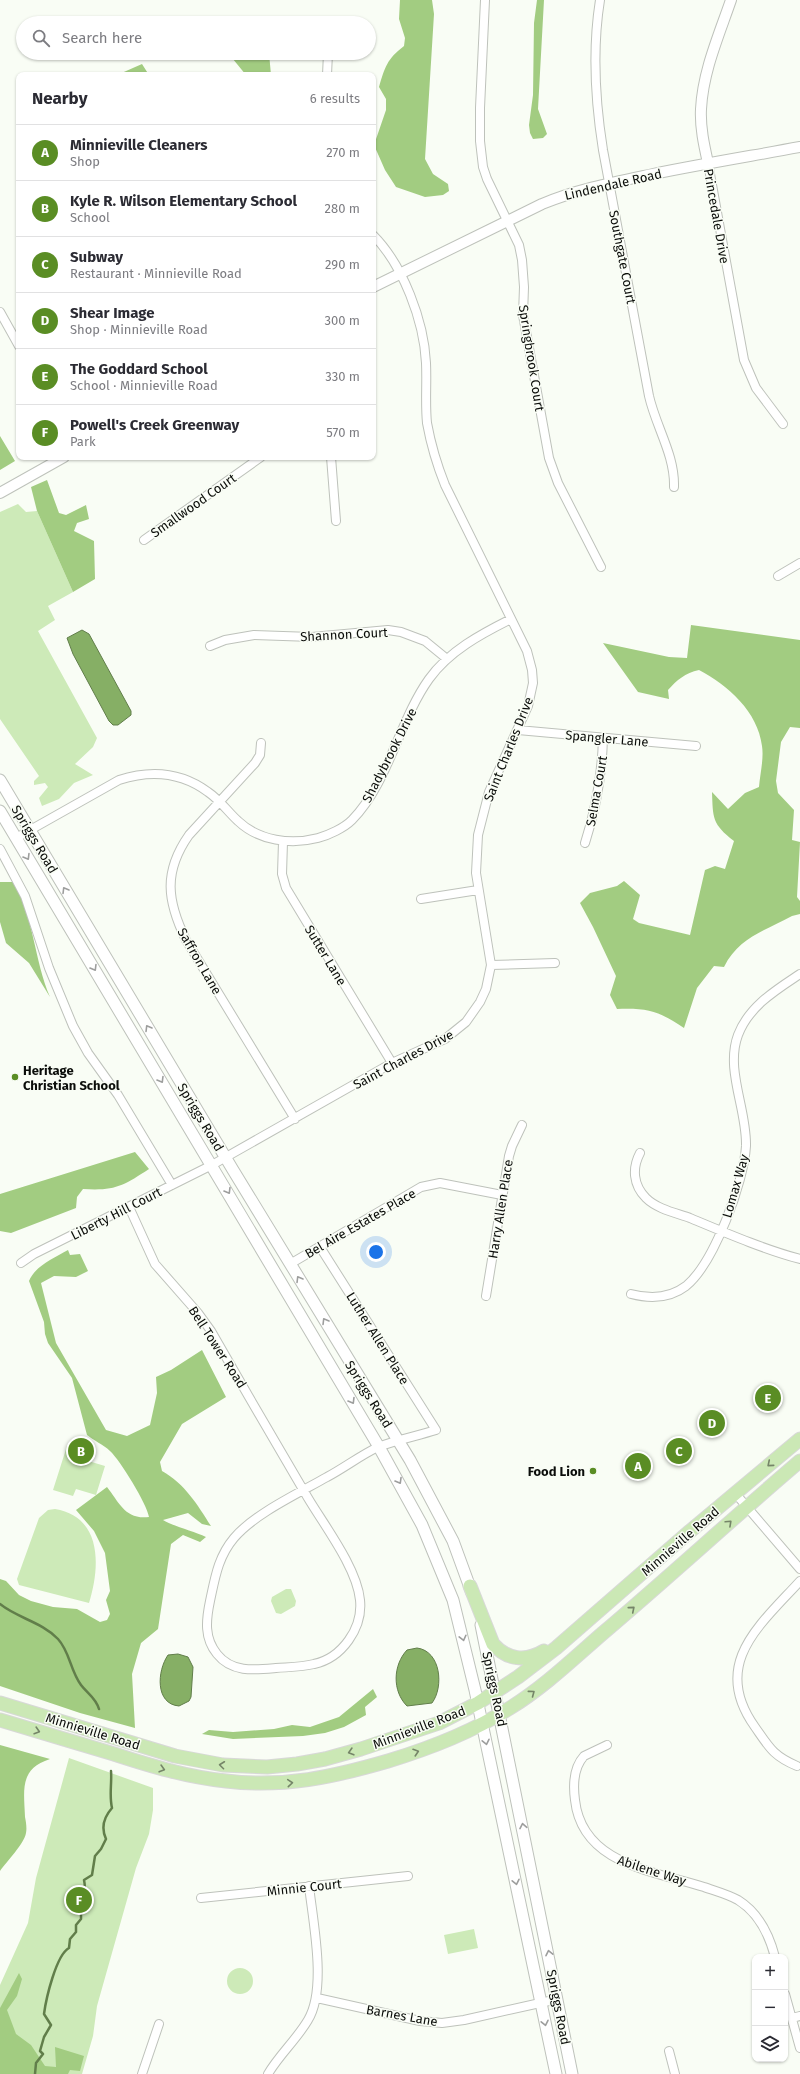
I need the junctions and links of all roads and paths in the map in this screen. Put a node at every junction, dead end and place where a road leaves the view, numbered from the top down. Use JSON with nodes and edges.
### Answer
{"nodes":[{"id":1,"x":485,"y":0,"type":"edge"},
{"id":2,"x":600,"y":0,"type":"edge"},
{"id":3,"x":731,"y":0,"type":"edge"},
{"id":4,"x":328,"y":60,"type":"edge"},
{"id":5,"x":327,"y":72,"type":"edge"},
{"id":6,"x":800,"y":147,"type":"edge"},
{"id":7,"x":708,"y":163,"type":"junction"},
{"id":8,"x":609,"y":183,"type":"junction"},
{"id":9,"x":506,"y":221,"type":"junction"},
{"id":10,"x":376,"y":238,"type":"edge"},
{"id":11,"x":400,"y":273,"type":"junction"},
{"id":12,"x":376,"y":285,"type":"edge"},
{"id":13,"x":0,"y":312,"type":"edge"},
{"id":14,"x":16,"y":341,"type":"edge"},
{"id":15,"x":783,"y":424,"type":"dead end"},
{"id":16,"x":59,"y":460,"type":"edge"},
{"id":17,"x":257,"y":460,"type":"edge"},
{"id":18,"x":331,"y":460,"type":"edge"},
{"id":19,"x":674,"y":487,"type":"dead end"},
{"id":20,"x":0,"y":493,"type":"edge"},
{"id":21,"x":336,"y":521,"type":"dead end"},
{"id":22,"x":144,"y":540,"type":"dead end"},
{"id":23,"x":800,"y":563,"type":"edge"},
{"id":24,"x":601,"y":568,"type":"dead end"},
{"id":25,"x":778,"y":576,"type":"dead end"},
{"id":26,"x":510,"y":619,"type":"junction"},
{"id":27,"x":210,"y":646,"type":"dead end"},
{"id":28,"x":447,"y":659,"type":"junction"},
{"id":29,"x":518,"y":730,"type":"junction"},
{"id":30,"x":603,"y":738,"type":"junction"},
{"id":31,"x":261,"y":743,"type":"dead end"},
{"id":32,"x":696,"y":746,"type":"dead end"},
{"id":33,"x":0,"y":780,"type":"edge"},
{"id":34,"x":220,"y":802,"type":"junction"},
{"id":35,"x":0,"y":811,"type":"edge"},
{"id":36,"x":30,"y":830,"type":"junction"},
{"id":37,"x":16,"y":838,"type":"junction"},
{"id":38,"x":282,"y":842,"type":"junction"},
{"id":39,"x":585,"y":843,"type":"dead end"},
{"id":40,"x":0,"y":850,"type":"edge"},
{"id":41,"x":478,"y":890,"type":"junction"},
{"id":42,"x":421,"y":899,"type":"dead end"},
{"id":43,"x":555,"y":963,"type":"dead end"},
{"id":44,"x":491,"y":965,"type":"junction"},
{"id":45,"x":800,"y":974,"type":"edge"},
{"id":46,"x":392,"y":1063,"type":"junction"},
{"id":47,"x":295,"y":1119,"type":"junction"},
{"id":48,"x":522,"y":1125,"type":"dead end"},
{"id":49,"x":640,"y":1153,"type":"dead end"},
{"id":50,"x":225,"y":1158,"type":"junction"},
{"id":51,"x":212,"y":1165,"type":"junction"},
{"id":52,"x":172,"y":1185,"type":"junction"},
{"id":53,"x":502,"y":1195,"type":"junction"},
{"id":54,"x":128,"y":1207,"type":"junction"},
{"id":55,"x":721,"y":1231,"type":"junction"},
{"id":56,"x":320,"y":1247,"type":"junction"},
{"id":57,"x":800,"y":1259,"type":"edge"},
{"id":58,"x":21,"y":1263,"type":"dead end"},
{"id":59,"x":290,"y":1264,"type":"junction"},
{"id":60,"x":631,"y":1294,"type":"dead end"},
{"id":61,"x":486,"y":1296,"type":"dead end"},
{"id":62,"x":800,"y":1439,"type":"edge"},
{"id":63,"x":399,"y":1442,"type":"junction"},
{"id":64,"x":379,"y":1447,"type":"junction"},
{"id":65,"x":800,"y":1461,"type":"edge"},
{"id":66,"x":304,"y":1490,"type":"junction"},
{"id":67,"x":735,"y":1493,"type":"junction"},
{"id":68,"x":746,"y":1507,"type":"junction"},
{"id":69,"x":800,"y":1569,"type":"edge"},
{"id":70,"x":800,"y":1581,"type":"edge"},
{"id":71,"x":470,"y":1586,"type":"junction"},
{"id":72,"x":580,"y":1626,"type":"junction"},
{"id":73,"x":496,"y":1693,"type":"junction"},
{"id":74,"x":0,"y":1703,"type":"edge"},
{"id":75,"x":478,"y":1703,"type":"junction"},
{"id":76,"x":500,"y":1714,"type":"junction"},
{"id":77,"x":0,"y":1720,"type":"edge"},
{"id":78,"x":482,"y":1724,"type":"junction"},
{"id":79,"x":607,"y":1745,"type":"dead end"},
{"id":80,"x":796,"y":1766,"type":"dead end"},
{"id":81,"x":408,"y":1876,"type":"dead end"},
{"id":82,"x":308,"y":1886,"type":"junction"},
{"id":83,"x":200,"y":1898,"type":"dead end"},
{"id":84,"x":774,"y":1954,"type":"edge"},
{"id":85,"x":317,"y":1998,"type":"junction"},
{"id":86,"x":558,"y":1999,"type":"junction"},
{"id":87,"x":541,"y":2003,"type":"junction"},
{"id":88,"x":788,"y":2004,"type":"edge"},
{"id":89,"x":800,"y":2016,"type":"edge"},
{"id":90,"x":792,"y":2018,"type":"junction"},
{"id":91,"x":159,"y":2024,"type":"dead end"},
{"id":92,"x":800,"y":2048,"type":"edge"},
{"id":93,"x":669,"y":2051,"type":"dead end"},
{"id":94,"x":142,"y":2074,"type":"edge"},
{"id":95,"x":268,"y":2074,"type":"edge"},
{"id":96,"x":556,"y":2074,"type":"edge"},
{"id":97,"x":572,"y":2074,"type":"edge"},
{"id":98,"x":675,"y":2074,"type":"edge"}],
"edges":[{"from":1,"to":9,"type":"street","name":"Springbrook Court"},
{"from":2,"to":8,"type":"street","name":"Southgate Court"},
{"from":3,"to":7,"type":"street","name":"Princedale Drive"},
{"from":4,"to":5,"type":"street"},
{"from":6,"to":7,"type":"street","name":"Lindendale Road"},
{"from":7,"to":8,"type":"street","name":"Lindendale Road"},
{"from":7,"to":15,"type":"street","name":"Princedale Drive"},
{"from":8,"to":9,"type":"street","name":"Lindendale Road"},
{"from":8,"to":19,"type":"street","name":"Southgate Court"},
{"from":9,"to":11,"type":"street","name":"Lindendale Road"},
{"from":9,"to":24,"type":"street","name":"Springbrook Court"},
{"from":10,"to":11,"type":"street","name":"Saint Charles Drive"},
{"from":11,"to":12,"type":"street","name":"Lindendale Road"},
{"from":11,"to":26,"type":"street","name":"Saint Charles Drive"},
{"from":13,"to":14,"type":"street"},
{"from":16,"to":20,"type":"street"},
{"from":17,"to":22,"type":"street","name":"Smallwood Court"},
{"from":18,"to":21,"type":"street"},
{"from":23,"to":25,"type":"street"},
{"from":26,"to":28,"type":"street","name":"Shadybrook Drive"},
{"from":26,"to":29,"type":"street","name":"Saint Charles Drive"},
{"from":27,"to":28,"type":"street","name":"Shannon Court"},
{"from":28,"to":38,"type":"street","name":"Shadybrook Drive"},
{"from":29,"to":30,"type":"street","name":"Spangler Lane"},
{"from":29,"to":41,"type":"street","name":"Saint Charles Drive"},
{"from":30,"to":32,"type":"street","name":"Spangler Lane"},
{"from":30,"to":39,"type":"street","name":"Selma Court"},
{"from":31,"to":34,"type":"street","name":"Saffron Lane"},
{"from":33,"to":36,"type":"main road","name":"Spriggs Road"},
{"from":34,"to":36,"type":"street","name":"Shadybrook Drive"},
{"from":34,"to":38,"type":"street","name":"Shadybrook Drive"},
{"from":34,"to":47,"type":"street","name":"Saffron Lane"},
{"from":35,"to":37,"type":"main road","name":"Spriggs Road"},
{"from":36,"to":37,"type":"street","name":"Shadybrook Drive"},
{"from":50,"to":36,"type":"main road","name":"Spriggs Road","one_way":true},
{"from":37,"to":51,"type":"main road","name":"Spriggs Road","one_way":true},
{"from":38,"to":46,"type":"street","name":"Sutter Lane"},
{"from":40,"to":52,"type":"street"},
{"from":41,"to":42,"type":"street"},
{"from":41,"to":44,"type":"street","name":"Saint Charles Drive"},
{"from":43,"to":44,"type":"street"},
{"from":44,"to":46,"type":"street","name":"Saint Charles Drive"},
{"from":45,"to":55,"type":"street","name":"Lomax Way"},
{"from":46,"to":47,"type":"street","name":"Saint Charles Drive"},
{"from":47,"to":50,"type":"street","name":"Saint Charles Drive"},
{"from":48,"to":53,"type":"street","name":"Harry Allen Place"},
{"from":49,"to":55,"type":"street"},
{"from":50,"to":51,"type":"street","name":"Saint Charles Drive"},
{"from":50,"to":59,"type":"main road","name":"Spriggs Road"},
{"from":51,"to":52,"type":"street","name":"Liberty Hill Court"},
{"from":51,"to":64,"type":"main road","name":"Spriggs Road","one_way":true},
{"from":52,"to":54,"type":"street","name":"Liberty Hill Court"},
{"from":53,"to":56,"type":"street","name":"Bel Aire Estates Place"},
{"from":53,"to":61,"type":"street","name":"Harry Allen Place"},
{"from":54,"to":58,"type":"street","name":"Liberty Hill Court"},
{"from":54,"to":66,"type":"street","name":"Bell Tower Road"},
{"from":55,"to":57,"type":"street"},
{"from":55,"to":60,"type":"street","name":"Lomax Way"},
{"from":56,"to":59,"type":"street","name":"Bel Aire Estates Place"},
{"from":56,"to":63,"type":"street","name":"Luther Allen Place"},
{"from":63,"to":59,"type":"main road","name":"Spriggs Road","one_way":true},
{"from":62,"to":67,"type":"main road","name":"Minnieville Road","one_way":true},
{"from":63,"to":64,"type":"street"},
{"from":63,"to":71,"type":"main road","name":"Spriggs Road"},
{"from":64,"to":66,"type":"street"},
{"from":64,"to":75,"type":"main road","name":"Spriggs Road","one_way":true},
{"from":65,"to":68,"type":"main road","name":"Minnieville Road"},
{"from":66,"to":66,"type":"street","name":"Bell Tower Road"},
{"from":67,"to":68,"type":"street"},
{"from":67,"to":72,"type":"main road","name":"Minnieville Road"},
{"from":68,"to":69,"type":"street"},
{"from":76,"to":68,"type":"main road","name":"Minnieville Road","one_way":true},
{"from":70,"to":80,"type":"street"},
{"from":71,"to":72,"type":"main road"},
{"from":71,"to":73,"type":"main road","name":"Spriggs Road"},
{"from":72,"to":73,"type":"main road","name":"Minnieville Road"},
{"from":73,"to":75,"type":"main road","name":"Minnieville Road"},
{"from":73,"to":76,"type":"main road","name":"Spriggs Road"},
{"from":75,"to":74,"type":"main road","name":"Minnieville Road","one_way":true},
{"from":75,"to":78,"type":"main road","name":"Spriggs Road"},
{"from":76,"to":78,"type":"main road","name":"Minnieville Road"},
{"from":86,"to":76,"type":"main road","name":"Spriggs Road","one_way":true},
{"from":77,"to":78,"type":"main road","name":"Minnieville Road","one_way":true},
{"from":78,"to":87,"type":"main road","name":"Spriggs Road","one_way":true},
{"from":79,"to":84,"type":"street","name":"Abilene Way"},
{"from":81,"to":82,"type":"street","name":"Minnie Court"},
{"from":82,"to":83,"type":"street","name":"Minnie Court"},
{"from":82,"to":85,"type":"street"},
{"from":85,"to":87,"type":"street","name":"Barnes Lane"},
{"from":85,"to":95,"type":"street"},
{"from":86,"to":87,"type":"street","name":"Barnes Lane"},
{"from":86,"to":97,"type":"main road","name":"Spriggs Road"},
{"from":87,"to":96,"type":"main road","name":"Spriggs Road","one_way":true},
{"from":88,"to":90,"type":"street"},
{"from":89,"to":90,"type":"street"},
{"from":90,"to":92,"type":"street"},
{"from":91,"to":94,"type":"street"},
{"from":93,"to":98,"type":"street"}]}
